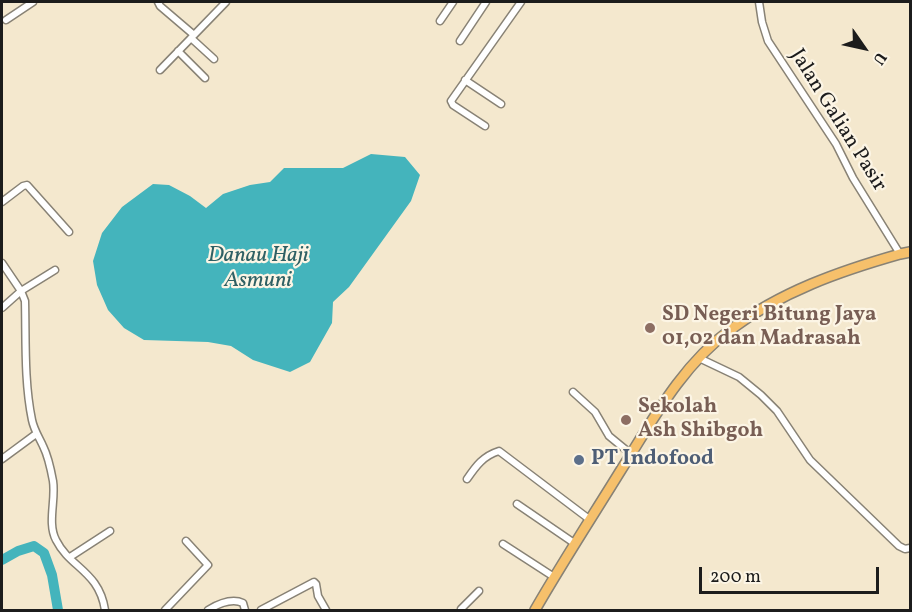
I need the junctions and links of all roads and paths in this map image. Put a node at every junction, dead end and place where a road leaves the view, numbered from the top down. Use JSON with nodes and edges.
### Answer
{"nodes":[{"id":1,"x":33,"y":2,"type":"edge"},
{"id":2,"x":158,"y":2,"type":"edge"},
{"id":3,"x":226,"y":2,"type":"edge"},
{"id":4,"x":453,"y":2,"type":"edge"},
{"id":5,"x":486,"y":2,"type":"edge"},
{"id":6,"x":521,"y":2,"type":"edge"},
{"id":7,"x":759,"y":2,"type":"edge"},
{"id":8,"x":6,"y":20,"type":"dead end"},
{"id":9,"x":440,"y":21,"type":"dead end"},
{"id":10,"x":192,"y":37,"type":"junction"},
{"id":11,"x":460,"y":41,"type":"dead end"},
{"id":12,"x":178,"y":51,"type":"junction"},
{"id":13,"x":214,"y":59,"type":"dead end"},
{"id":14,"x":160,"y":70,"type":"dead end"},
{"id":15,"x":205,"y":78,"type":"dead end"},
{"id":16,"x":465,"y":81,"type":"junction"},
{"id":17,"x":501,"y":104,"type":"dead end"},
{"id":18,"x":485,"y":126,"type":"dead end"},
{"id":19,"x":2,"y":202,"type":"edge"},
{"id":20,"x":69,"y":232,"type":"dead end"},
{"id":21,"x":910,"y":252,"type":"edge"},
{"id":22,"x":900,"y":254,"type":"junction"},
{"id":23,"x":2,"y":263,"type":"edge"},
{"id":24,"x":55,"y":270,"type":"dead end"},
{"id":25,"x":21,"y":291,"type":"junction"},
{"id":26,"x":2,"y":308,"type":"edge"},
{"id":27,"x":699,"y":358,"type":"junction"},
{"id":28,"x":573,"y":392,"type":"dead end"},
{"id":29,"x":36,"y":434,"type":"junction"},
{"id":30,"x":631,"y":454,"type":"junction"},
{"id":31,"x":2,"y":459,"type":"edge"},
{"id":32,"x":467,"y":479,"type":"dead end"},
{"id":33,"x":517,"y":504,"type":"dead end"},
{"id":34,"x":590,"y":519,"type":"junction"},
{"id":35,"x":110,"y":531,"type":"dead end"},
{"id":36,"x":186,"y":541,"type":"dead end"},
{"id":37,"x":574,"y":543,"type":"junction"},
{"id":38,"x":503,"y":544,"type":"dead end"},
{"id":39,"x":910,"y":548,"type":"edge"},
{"id":40,"x":70,"y":557,"type":"junction"},
{"id":41,"x":554,"y":577,"type":"junction"},
{"id":42,"x":479,"y":591,"type":"dead end"},
{"id":43,"x":105,"y":610,"type":"edge"},
{"id":44,"x":165,"y":610,"type":"edge"},
{"id":45,"x":208,"y":610,"type":"edge"},
{"id":46,"x":245,"y":610,"type":"edge"},
{"id":47,"x":261,"y":610,"type":"edge"},
{"id":48,"x":326,"y":610,"type":"edge"},
{"id":49,"x":462,"y":610,"type":"edge"},
{"id":50,"x":535,"y":610,"type":"edge"}],
"edges":[{"from":1,"to":8,"type":"street"},
{"from":2,"to":10,"type":"street"},
{"from":3,"to":10,"type":"street"},
{"from":4,"to":9,"type":"street"},
{"from":5,"to":11,"type":"street"},
{"from":6,"to":16,"type":"street"},
{"from":7,"to":22,"type":"street","name":"Jalan Galian Pasir"},
{"from":10,"to":12,"type":"street"},
{"from":10,"to":13,"type":"street"},
{"from":12,"to":14,"type":"street"},
{"from":12,"to":15,"type":"street"},
{"from":16,"to":17,"type":"street"},
{"from":16,"to":18,"type":"street"},
{"from":19,"to":20,"type":"street"},
{"from":21,"to":22,"type":"highway"},
{"from":22,"to":27,"type":"highway"},
{"from":23,"to":25,"type":"street"},
{"from":24,"to":25,"type":"street"},
{"from":25,"to":26,"type":"street"},
{"from":25,"to":29,"type":"street"},
{"from":27,"to":30,"type":"highway"},
{"from":27,"to":39,"type":"street"},
{"from":28,"to":30,"type":"street"},
{"from":29,"to":31,"type":"street"},
{"from":29,"to":40,"type":"street"},
{"from":30,"to":34,"type":"highway"},
{"from":32,"to":34,"type":"street"},
{"from":33,"to":37,"type":"street"},
{"from":34,"to":37,"type":"highway"},
{"from":35,"to":40,"type":"street"},
{"from":36,"to":44,"type":"street"},
{"from":37,"to":41,"type":"highway"},
{"from":38,"to":41,"type":"street"},
{"from":40,"to":43,"type":"street"},
{"from":41,"to":50,"type":"highway"},
{"from":42,"to":49,"type":"street"},
{"from":45,"to":46,"type":"street"},
{"from":47,"to":48,"type":"street"}]}
